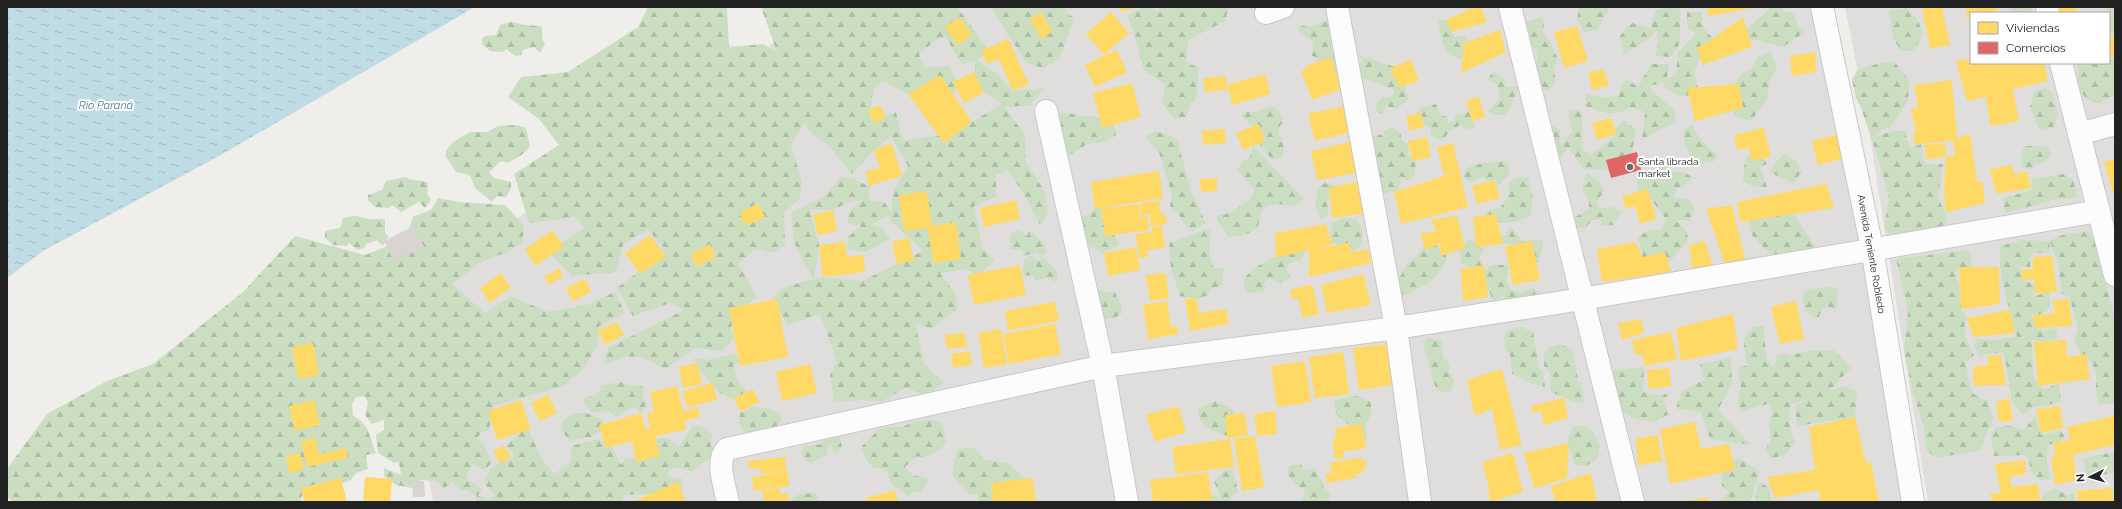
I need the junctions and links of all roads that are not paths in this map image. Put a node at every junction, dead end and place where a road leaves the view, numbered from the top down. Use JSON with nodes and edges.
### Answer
{"nodes":[{"id":1,"x":1337,"y":7,"type":"edge"},
{"id":2,"x":1510,"y":7,"type":"edge"},
{"id":3,"x":1822,"y":7,"type":"edge"},
{"id":4,"x":2061,"y":64,"type":"edge"},
{"id":5,"x":1046,"y":110,"type":"dead end"},
{"id":6,"x":2115,"y":124,"type":"edge"},
{"id":7,"x":2079,"y":134,"type":"junction"},
{"id":8,"x":2098,"y":210,"type":"junction"},
{"id":9,"x":1872,"y":248,"type":"junction"},
{"id":10,"x":2115,"y":275,"type":"edge"},
{"id":11,"x":1582,"y":299,"type":"junction"},
{"id":12,"x":1396,"y":328,"type":"junction"},
{"id":13,"x":1103,"y":366,"type":"junction"},
{"id":14,"x":728,"y":502,"type":"edge"},
{"id":15,"x":1127,"y":502,"type":"edge"},
{"id":16,"x":1420,"y":502,"type":"edge"},
{"id":17,"x":1633,"y":502,"type":"edge"},
{"id":18,"x":1913,"y":502,"type":"edge"}],
"edges":[{"from":1,"to":12,"type":"street"},
{"from":2,"to":11,"type":"street"},
{"from":3,"to":9,"type":"street","name":"Avenida Teniente Robledo"},
{"from":4,"to":7,"type":"street"},
{"from":5,"to":13,"type":"street"},
{"from":6,"to":7,"type":"street"},
{"from":7,"to":8,"type":"street"},
{"from":8,"to":9,"type":"street"},
{"from":8,"to":10,"type":"street"},
{"from":9,"to":11,"type":"street"},
{"from":9,"to":18,"type":"street","name":"Avenida Teniente Robledo"},
{"from":11,"to":12,"type":"street"},
{"from":11,"to":17,"type":"street"},
{"from":12,"to":13,"type":"street"},
{"from":12,"to":16,"type":"street"},
{"from":13,"to":14,"type":"street"},
{"from":13,"to":15,"type":"street"}]}
